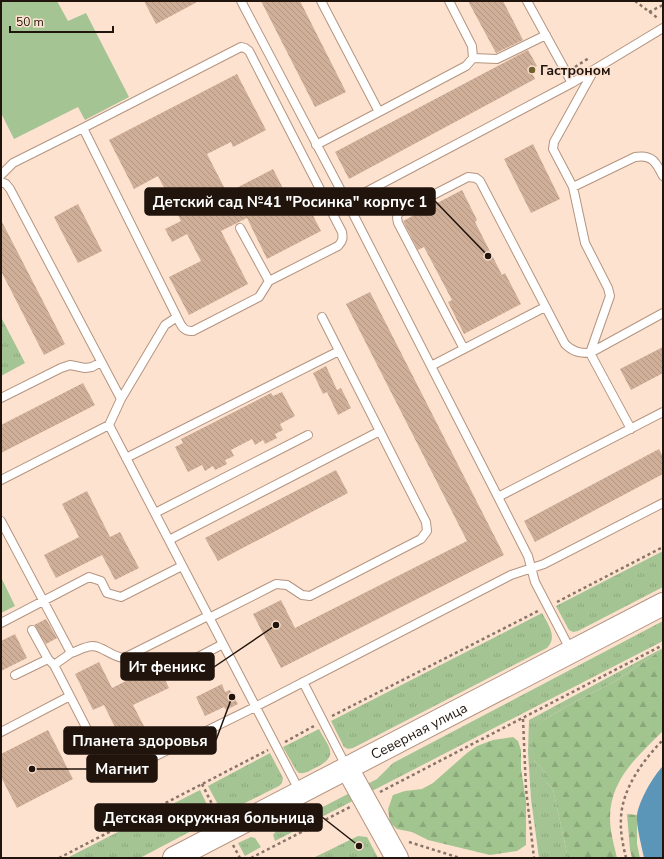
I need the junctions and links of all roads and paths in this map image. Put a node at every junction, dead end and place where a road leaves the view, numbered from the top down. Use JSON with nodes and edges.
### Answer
{"nodes":[{"id":1,"x":241,"y":1,"type":"edge"},
{"id":2,"x":321,"y":1,"type":"edge"},
{"id":3,"x":449,"y":1,"type":"edge"},
{"id":4,"x":528,"y":1,"type":"edge"},
{"id":5,"x":635,"y":1,"type":"edge"},
{"id":6,"x":663,"y":5,"type":"edge"},
{"id":7,"x":650,"y":12,"type":"junction"},
{"id":8,"x":663,"y":18,"type":"edge"},
{"id":9,"x":663,"y":28,"type":"edge"},
{"id":10,"x":546,"y":35,"type":"junction"},
{"id":11,"x":473,"y":58,"type":"junction"},
{"id":12,"x":594,"y":70,"type":"junction"},
{"id":13,"x":572,"y":83,"type":"junction"},
{"id":14,"x":380,"y":112,"type":"junction"},
{"id":15,"x":83,"y":128,"type":"junction"},
{"id":16,"x":316,"y":145,"type":"junction"},
{"id":17,"x":1,"y":175,"type":"edge"},
{"id":18,"x":663,"y":176,"type":"edge"},
{"id":19,"x":1,"y":182,"type":"edge"},
{"id":20,"x":573,"y":187,"type":"junction"},
{"id":21,"x":346,"y":202,"type":"junction"},
{"id":22,"x":240,"y":228,"type":"dead end"},
{"id":23,"x":269,"y":281,"type":"junction"},
{"id":24,"x":545,"y":307,"type":"junction"},
{"id":25,"x":663,"y":313,"type":"edge"},
{"id":26,"x":177,"y":317,"type":"junction"},
{"id":27,"x":322,"y":317,"type":"dead end"},
{"id":28,"x":464,"y":349,"type":"junction"},
{"id":29,"x":339,"y":351,"type":"junction"},
{"id":30,"x":590,"y":353,"type":"junction"},
{"id":31,"x":101,"y":362,"type":"junction"},
{"id":32,"x":431,"y":366,"type":"junction"},
{"id":33,"x":1,"y":398,"type":"edge"},
{"id":34,"x":122,"y":399,"type":"junction"},
{"id":35,"x":663,"y":412,"type":"edge"},
{"id":36,"x":109,"y":425,"type":"junction"},
{"id":37,"x":630,"y":429,"type":"junction"},
{"id":38,"x":380,"y":431,"type":"junction"},
{"id":39,"x":308,"y":435,"type":"dead end"},
{"id":40,"x":126,"y":458,"type":"junction"},
{"id":41,"x":1,"y":480,"type":"edge"},
{"id":42,"x":498,"y":497,"type":"junction"},
{"id":43,"x":663,"y":503,"type":"edge"},
{"id":44,"x":155,"y":513,"type":"junction"},
{"id":45,"x":1,"y":521,"type":"edge"},
{"id":46,"x":169,"y":540,"type":"junction"},
{"id":47,"x":663,"y":547,"type":"edge"},
{"id":48,"x":182,"y":566,"type":"junction"},
{"id":49,"x":532,"y":568,"type":"junction"},
{"id":50,"x":44,"y":601,"type":"junction"},
{"id":51,"x":663,"y":604,"type":"edge"},
{"id":52,"x":548,"y":606,"type":"junction"},
{"id":53,"x":209,"y":617,"type":"junction"},
{"id":54,"x":1,"y":623,"type":"edge"},
{"id":55,"x":32,"y":630,"type":"dead end"},
{"id":56,"x":222,"y":644,"type":"junction"},
{"id":57,"x":663,"y":645,"type":"edge"},
{"id":58,"x":571,"y":652,"type":"junction"},
{"id":59,"x":71,"y":654,"type":"junction"},
{"id":60,"x":48,"y":659,"type":"junction"},
{"id":61,"x":54,"y":666,"type":"junction"},
{"id":62,"x":181,"y":666,"type":"dead end"},
{"id":63,"x":15,"y":675,"type":"dead end"},
{"id":64,"x":303,"y":682,"type":"junction"},
{"id":65,"x":70,"y":696,"type":"junction"},
{"id":66,"x":255,"y":706,"type":"junction"},
{"id":67,"x":523,"y":719,"type":"junction"},
{"id":68,"x":323,"y":721,"type":"junction"},
{"id":69,"x":1,"y":732,"type":"edge"},
{"id":70,"x":663,"y":740,"type":"edge"},
{"id":71,"x":276,"y":746,"type":"junction"},
{"id":72,"x":347,"y":768,"type":"junction"},
{"id":73,"x":300,"y":792,"type":"junction"},
{"id":74,"x":365,"y":800,"type":"junction"},
{"id":75,"x":384,"y":834,"type":"junction"},
{"id":76,"x":59,"y":858,"type":"edge"},
{"id":77,"x":174,"y":858,"type":"edge"},
{"id":78,"x":251,"y":858,"type":"edge"},
{"id":79,"x":397,"y":858,"type":"edge"},
{"id":80,"x":460,"y":858,"type":"edge"},
{"id":81,"x":534,"y":858,"type":"edge"},
{"id":82,"x":626,"y":858,"type":"edge"}],
"edges":[{"from":1,"to":16,"type":"lane"},
{"from":2,"to":14,"type":"lane"},
{"from":3,"to":11,"type":"lane"},
{"from":4,"to":10,"type":"lane"},
{"from":5,"to":7,"type":"path"},
{"from":6,"to":7,"type":"path"},
{"from":7,"to":8,"type":"path"},
{"from":9,"to":12,"type":"lane"},
{"from":10,"to":11,"type":"lane"},
{"from":10,"to":13,"type":"lane"},
{"from":11,"to":14,"type":"lane"},
{"from":12,"to":13,"type":"lane"},
{"from":12,"to":20,"type":"lane"},
{"from":13,"to":21,"type":"lane"},
{"from":14,"to":16,"type":"lane"},
{"from":15,"to":17,"type":"lane"},
{"from":15,"to":23,"type":"lane"},
{"from":15,"to":26,"type":"lane"},
{"from":16,"to":21,"type":"lane"},
{"from":18,"to":20,"type":"lane"},
{"from":19,"to":31,"type":"lane"},
{"from":20,"to":30,"type":"lane"},
{"from":21,"to":32,"type":"lane"},
{"from":22,"to":23,"type":"lane"},
{"from":23,"to":26,"type":"lane"},
{"from":24,"to":28,"type":"lane"},
{"from":24,"to":28,"type":"lane"},
{"from":24,"to":30,"type":"lane"},
{"from":25,"to":30,"type":"lane"},
{"from":26,"to":34,"type":"lane"},
{"from":27,"to":29,"type":"lane"},
{"from":28,"to":32,"type":"lane"},
{"from":29,"to":38,"type":"lane"},
{"from":29,"to":40,"type":"lane"},
{"from":30,"to":37,"type":"lane"},
{"from":31,"to":33,"type":"lane"},
{"from":31,"to":34,"type":"lane"},
{"from":32,"to":42,"type":"lane"},
{"from":34,"to":36,"type":"lane"},
{"from":35,"to":37,"type":"lane"},
{"from":36,"to":40,"type":"lane"},
{"from":36,"to":41,"type":"lane"},
{"from":37,"to":42,"type":"lane"},
{"from":38,"to":46,"type":"lane"},
{"from":38,"to":53,"type":"lane"},
{"from":39,"to":44,"type":"lane"},
{"from":40,"to":44,"type":"lane"},
{"from":42,"to":49,"type":"lane"},
{"from":43,"to":49,"type":"lane"},
{"from":44,"to":46,"type":"lane"},
{"from":45,"to":50,"type":"lane"},
{"from":46,"to":48,"type":"lane"},
{"from":47,"to":52,"type":"path"},
{"from":48,"to":50,"type":"lane"},
{"from":48,"to":53,"type":"lane"},
{"from":49,"to":52,"type":"lane"},
{"from":49,"to":64,"type":"lane"},
{"from":50,"to":54,"type":"lane"},
{"from":50,"to":59,"type":"lane"},
{"from":51,"to":58,"type":"main road","name":"Северная улица"},
{"from":52,"to":58,"type":"lane"},
{"from":52,"to":68,"type":"path"},
{"from":53,"to":56,"type":"lane"},
{"from":53,"to":59,"type":"lane"},
{"from":55,"to":60,"type":"lane"},
{"from":56,"to":62,"type":"lane"},
{"from":56,"to":66,"type":"lane"},
{"from":57,"to":67,"type":"path"},
{"from":58,"to":72,"type":"main road","name":"Северная улица"},
{"from":59,"to":61,"type":"lane"},
{"from":60,"to":61,"type":"lane"},
{"from":60,"to":63,"type":"lane"},
{"from":61,"to":65,"type":"lane"},
{"from":64,"to":66,"type":"lane"},
{"from":64,"to":68,"type":"lane"},
{"from":65,"to":66,"type":"lane"},
{"from":65,"to":69,"type":"lane"},
{"from":66,"to":71,"type":"lane"},
{"from":67,"to":74,"type":"path"},
{"from":67,"to":81,"type":"path"},
{"from":68,"to":71,"type":"path"},
{"from":68,"to":72,"type":"lane"},
{"from":70,"to":82,"type":"path"},
{"from":71,"to":73,"type":"lane"},
{"from":71,"to":76,"type":"path"},
{"from":72,"to":73,"type":"main road","name":"Северная улица"},
{"from":72,"to":74,"type":"main road"},
{"from":73,"to":77,"type":"main road","name":"Северная улица"},
{"from":74,"to":75,"type":"main road"},
{"from":74,"to":78,"type":"path"},
{"from":75,"to":79,"type":"main road"},
{"from":75,"to":80,"type":"path"}]}
